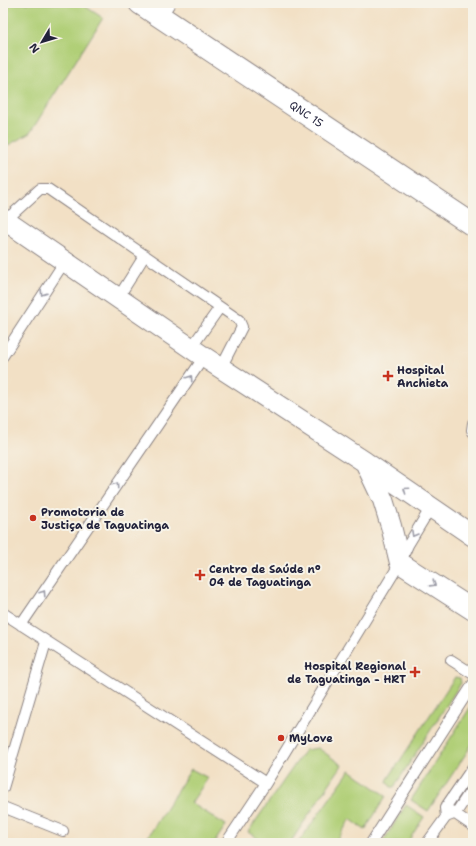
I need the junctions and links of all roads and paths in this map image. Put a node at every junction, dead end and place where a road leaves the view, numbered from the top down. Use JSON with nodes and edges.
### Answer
{"nodes":[{"id":1,"x":140,"y":3,"type":"edge"},
{"id":2,"x":166,"y":10,"type":"edge"},
{"id":3,"x":4,"y":220,"type":"edge"},
{"id":4,"x":473,"y":225,"type":"edge"},
{"id":5,"x":145,"y":255,"type":"junction"},
{"id":6,"x":64,"y":261,"type":"junction"},
{"id":7,"x":118,"y":298,"type":"junction"},
{"id":8,"x":220,"y":307,"type":"junction"},
{"id":9,"x":198,"y":353,"type":"junction"},
{"id":10,"x":3,"y":356,"type":"edge"},
{"id":11,"x":221,"y":368,"type":"junction"},
{"id":12,"x":473,"y":423,"type":"edge"},
{"id":13,"x":473,"y":432,"type":"edge"},
{"id":14,"x":365,"y":462,"type":"junction"},
{"id":15,"x":431,"y":507,"type":"junction"},
{"id":16,"x":473,"y":536,"type":"edge"},
{"id":17,"x":400,"y":564,"type":"junction"},
{"id":18,"x":473,"y":610,"type":"edge"},
{"id":19,"x":3,"y":613,"type":"edge"},
{"id":20,"x":21,"y":625,"type":"junction"},
{"id":21,"x":46,"y":642,"type":"junction"},
{"id":22,"x":451,"y":660,"type":"dead end"},
{"id":23,"x":473,"y":674,"type":"edge"},
{"id":24,"x":473,"y":684,"type":"edge"},
{"id":25,"x":473,"y":767,"type":"edge"},
{"id":26,"x":266,"y":783,"type":"junction"},
{"id":27,"x":473,"y":787,"type":"edge"},
{"id":28,"x":3,"y":788,"type":"edge"},
{"id":29,"x":3,"y":807,"type":"edge"},
{"id":30,"x":449,"y":813,"type":"junction"},
{"id":31,"x":473,"y":826,"type":"edge"},
{"id":32,"x":63,"y":831,"type":"dead end"},
{"id":33,"x":226,"y":843,"type":"edge"},
{"id":34,"x":371,"y":843,"type":"edge"},
{"id":35,"x":427,"y":843,"type":"edge"}],
"edges":[{"from":1,"to":2,"type":"street","name":"QNC 15"},
{"from":2,"to":4,"type":"street","name":"QNC 15"},
{"from":3,"to":5,"type":"lane"},
{"from":3,"to":6,"type":"street"},
{"from":5,"to":7,"type":"lane"},
{"from":5,"to":8,"type":"lane"},
{"from":6,"to":7,"type":"street"},
{"from":6,"to":10,"type":"lane","one_way":true},
{"from":7,"to":9,"type":"street"},
{"from":8,"to":9,"type":"lane"},
{"from":8,"to":11,"type":"lane"},
{"from":9,"to":11,"type":"street"},
{"from":20,"to":9,"type":"lane","one_way":true},
{"from":11,"to":14,"type":"street"},
{"from":12,"to":13,"type":"lane"},
{"from":15,"to":14,"type":"street","one_way":true},
{"from":14,"to":17,"type":"street"},
{"from":15,"to":16,"type":"street"},
{"from":15,"to":17,"type":"lane","one_way":true},
{"from":17,"to":18,"type":"street","one_way":true},
{"from":17,"to":26,"type":"lane"},
{"from":19,"to":20,"type":"lane"},
{"from":20,"to":21,"type":"lane"},
{"from":21,"to":26,"type":"lane"},
{"from":21,"to":28,"type":"lane"},
{"from":22,"to":23,"type":"lane"},
{"from":24,"to":34,"type":"lane"},
{"from":25,"to":30,"type":"lane"},
{"from":26,"to":33,"type":"lane"},
{"from":27,"to":30,"type":"lane"},
{"from":29,"to":32,"type":"lane"},
{"from":30,"to":31,"type":"lane"},
{"from":30,"to":35,"type":"lane"}]}
